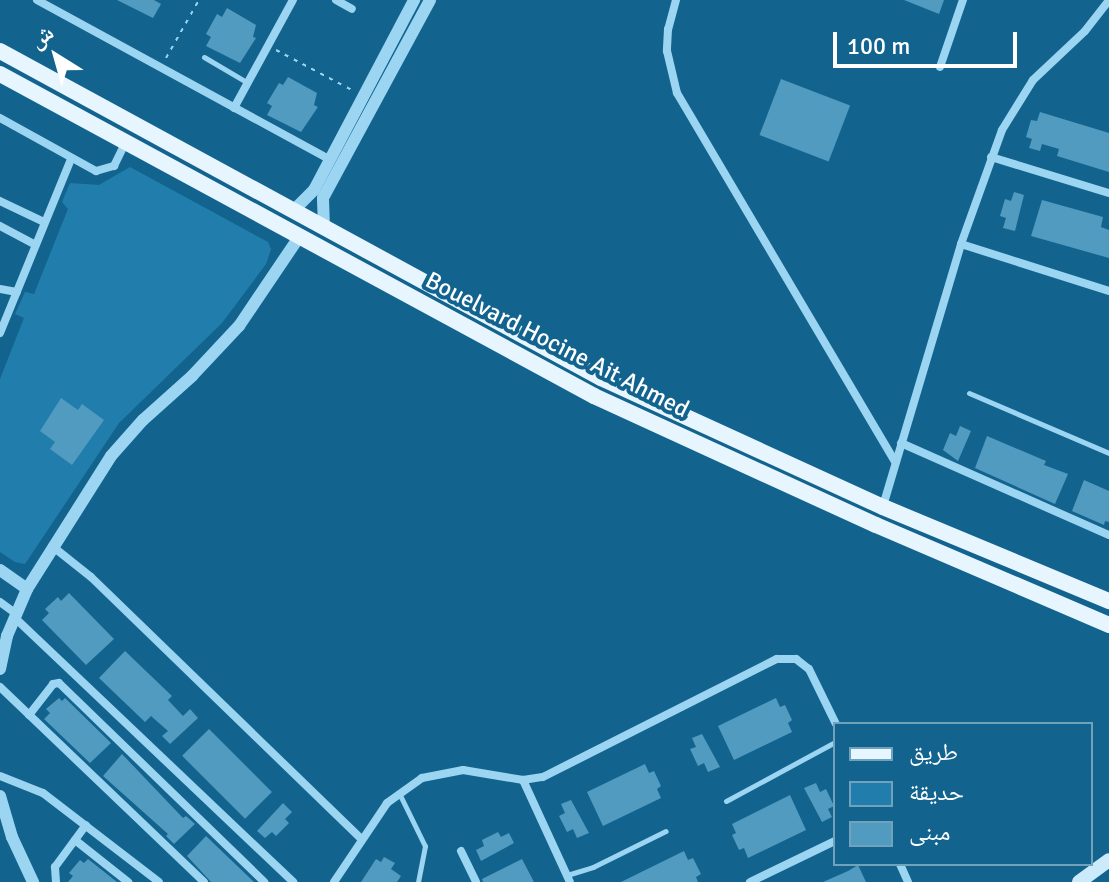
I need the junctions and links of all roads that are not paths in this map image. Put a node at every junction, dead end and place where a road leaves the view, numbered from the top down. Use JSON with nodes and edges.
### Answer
{"nodes":[{"id":1,"x":37,"y":0,"type":"edge"},
{"id":2,"x":293,"y":0,"type":"edge"},
{"id":3,"x":336,"y":0,"type":"edge"},
{"id":4,"x":414,"y":0,"type":"edge"},
{"id":5,"x":430,"y":0,"type":"edge"},
{"id":6,"x":676,"y":0,"type":"edge"},
{"id":7,"x":963,"y":0,"type":"edge"},
{"id":8,"x":1109,"y":0,"type":"edge"},
{"id":9,"x":352,"y":9,"type":"dead end"},
{"id":10,"x":0,"y":51,"type":"edge"},
{"id":11,"x":204,"y":57,"type":"dead end"},
{"id":12,"x":940,"y":67,"type":"dead end"},
{"id":13,"x":0,"y":74,"type":"edge"},
{"id":14,"x":248,"y":83,"type":"junction"},
{"id":15,"x":234,"y":108,"type":"junction"},
{"id":16,"x":0,"y":118,"type":"edge"},
{"id":17,"x":125,"y":143,"type":"junction"},
{"id":18,"x":991,"y":157,"type":"junction"},
{"id":19,"x":71,"y":159,"type":"junction"},
{"id":20,"x":335,"y":163,"type":"junction"},
{"id":21,"x":1109,"y":193,"type":"edge"},
{"id":22,"x":0,"y":201,"type":"edge"},
{"id":23,"x":293,"y":211,"type":"junction"},
{"id":24,"x":44,"y":222,"type":"junction"},
{"id":25,"x":0,"y":226,"type":"edge"},
{"id":26,"x":324,"y":228,"type":"junction"},
{"id":27,"x":299,"y":237,"type":"junction"},
{"id":28,"x":961,"y":244,"type":"junction"},
{"id":29,"x":35,"y":245,"type":"junction"},
{"id":30,"x":0,"y":289,"type":"edge"},
{"id":31,"x":1109,"y":291,"type":"edge"},
{"id":32,"x":17,"y":292,"type":"junction"},
{"id":33,"x":2,"y":320,"type":"edge"},
{"id":34,"x":0,"y":333,"type":"edge"},
{"id":35,"x":969,"y":393,"type":"dead end"},
{"id":36,"x":901,"y":443,"type":"junction"},
{"id":37,"x":1109,"y":453,"type":"edge"},
{"id":38,"x":895,"y":461,"type":"junction"},
{"id":39,"x":883,"y":507,"type":"junction"},
{"id":40,"x":1109,"y":535,"type":"edge"},
{"id":41,"x":52,"y":546,"type":"junction"},
{"id":42,"x":0,"y":570,"type":"edge"},
{"id":43,"x":27,"y":589,"type":"junction"},
{"id":44,"x":1109,"y":601,"type":"edge"},
{"id":45,"x":0,"y":602,"type":"edge"},
{"id":46,"x":15,"y":615,"type":"junction"},
{"id":47,"x":1109,"y":625,"type":"edge"},
{"id":48,"x":0,"y":669,"type":"edge"},
{"id":49,"x":0,"y":687,"type":"edge"},
{"id":50,"x":29,"y":715,"type":"junction"},
{"id":51,"x":835,"y":722,"type":"edge"},
{"id":52,"x":833,"y":743,"type":"edge"},
{"id":53,"x":0,"y":776,"type":"edge"},
{"id":54,"x":523,"y":780,"type":"junction"},
{"id":55,"x":398,"y":793,"type":"junction"},
{"id":56,"x":0,"y":796,"type":"edge"},
{"id":57,"x":726,"y":801,"type":"dead end"},
{"id":58,"x":86,"y":825,"type":"junction"},
{"id":59,"x":666,"y":831,"type":"dead end"},
{"id":60,"x":361,"y":839,"type":"junction"},
{"id":61,"x":75,"y":840,"type":"junction"},
{"id":62,"x":833,"y":842,"type":"edge"},
{"id":63,"x":461,"y":851,"type":"dead end"},
{"id":64,"x":1109,"y":860,"type":"edge"},
{"id":65,"x":569,"y":878,"type":"edge"},
{"id":66,"x":33,"y":882,"type":"edge"},
{"id":67,"x":56,"y":882,"type":"edge"},
{"id":68,"x":128,"y":882,"type":"edge"},
{"id":69,"x":159,"y":882,"type":"edge"},
{"id":70,"x":204,"y":882,"type":"edge"},
{"id":71,"x":264,"y":882,"type":"edge"},
{"id":72,"x":293,"y":882,"type":"edge"},
{"id":73,"x":334,"y":882,"type":"edge"},
{"id":74,"x":418,"y":882,"type":"edge"},
{"id":75,"x":476,"y":882,"type":"edge"},
{"id":76,"x":750,"y":882,"type":"edge"},
{"id":77,"x":1079,"y":882,"type":"edge"}],
"edges":[{"from":1,"to":15,"type":"street"},
{"from":2,"to":14,"type":"street"},
{"from":3,"to":9,"type":"street"},
{"from":4,"to":20,"type":"street"},
{"from":5,"to":20,"type":"street"},
{"from":6,"to":38,"type":"street"},
{"from":7,"to":12,"type":"street"},
{"from":8,"to":18,"type":"street"},
{"from":10,"to":23,"type":"main road"},
{"from":11,"to":14,"type":"lane"},
{"from":13,"to":17,"type":"main road","name":"Bouelvard Hocine Ait Ahmed"},
{"from":14,"to":15,"type":"street"},
{"from":15,"to":20,"type":"street"},
{"from":16,"to":19,"type":"street"},
{"from":17,"to":19,"type":"street"},
{"from":17,"to":27,"type":"main road","name":"Bouelvard Hocine Ait Ahmed"},
{"from":18,"to":21,"type":"street"},
{"from":18,"to":28,"type":"street"},
{"from":19,"to":24,"type":"street"},
{"from":20,"to":23,"type":"street"},
{"from":20,"to":26,"type":"street"},
{"from":22,"to":24,"type":"street"},
{"from":23,"to":26,"type":"main road"},
{"from":24,"to":29,"type":"street"},
{"from":25,"to":29,"type":"street"},
{"from":26,"to":39,"type":"main road"},
{"from":27,"to":41,"type":"street"},
{"from":27,"to":47,"type":"main road","name":"Bouelvard Hocine Ait Ahmed"},
{"from":28,"to":31,"type":"street"},
{"from":28,"to":36,"type":"street"},
{"from":29,"to":32,"type":"street"},
{"from":30,"to":32,"type":"street"},
{"from":32,"to":33,"type":"street"},
{"from":33,"to":34,"type":"street"},
{"from":35,"to":37,"type":"lane"},
{"from":36,"to":38,"type":"street"},
{"from":36,"to":40,"type":"street"},
{"from":38,"to":39,"type":"street"},
{"from":39,"to":44,"type":"main road"},
{"from":41,"to":43,"type":"street"},
{"from":41,"to":60,"type":"street"},
{"from":42,"to":43,"type":"street"},
{"from":43,"to":46,"type":"street"},
{"from":45,"to":46,"type":"street"},
{"from":46,"to":48,"type":"street"},
{"from":46,"to":72,"type":"street"},
{"from":49,"to":50,"type":"street"},
{"from":50,"to":70,"type":"street"},
{"from":50,"to":71,"type":"street"},
{"from":51,"to":54,"type":"street"},
{"from":52,"to":57,"type":"lane"},
{"from":53,"to":58,"type":"street"},
{"from":54,"to":55,"type":"street"},
{"from":54,"to":65,"type":"street"},
{"from":55,"to":60,"type":"street"},
{"from":55,"to":74,"type":"lane"},
{"from":56,"to":66,"type":"street"},
{"from":58,"to":61,"type":"street"},
{"from":58,"to":69,"type":"street"},
{"from":59,"to":65,"type":"lane"},
{"from":60,"to":73,"type":"street"},
{"from":61,"to":67,"type":"street"},
{"from":61,"to":68,"type":"street"},
{"from":62,"to":76,"type":"street"},
{"from":63,"to":75,"type":"street"},
{"from":64,"to":77,"type":"main road"}]}
